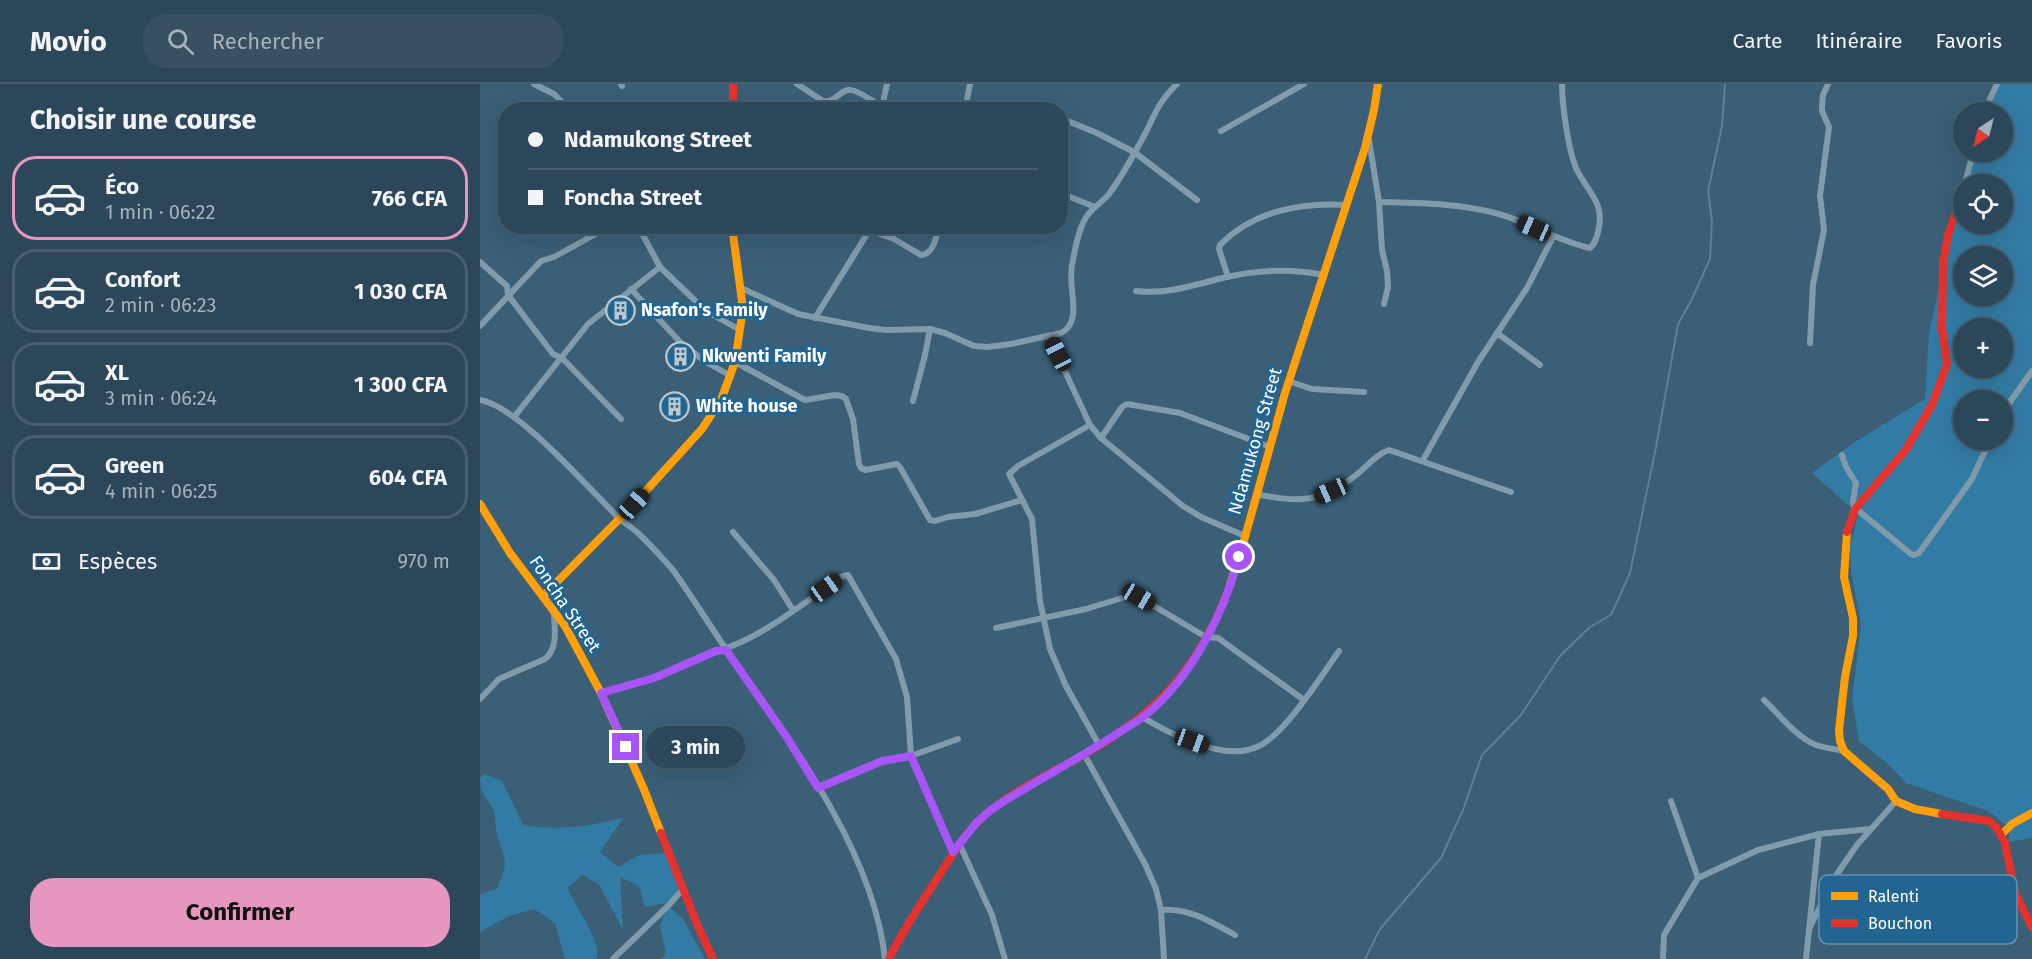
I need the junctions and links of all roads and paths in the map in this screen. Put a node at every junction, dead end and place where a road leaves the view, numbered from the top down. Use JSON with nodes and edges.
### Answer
{"nodes":[{"id":1,"x":534,"y":84,"type":"edge"},
{"id":2,"x":733,"y":84,"type":"edge"},
{"id":3,"x":797,"y":84,"type":"edge"},
{"id":4,"x":888,"y":84,"type":"edge"},
{"id":5,"x":970,"y":84,"type":"edge"},
{"id":6,"x":1177,"y":84,"type":"edge"},
{"id":7,"x":1304,"y":84,"type":"edge"},
{"id":8,"x":1378,"y":84,"type":"edge"},
{"id":9,"x":1562,"y":84,"type":"edge"},
{"id":10,"x":1828,"y":84,"type":"edge"},
{"id":11,"x":1997,"y":84,"type":"edge"},
{"id":12,"x":562,"y":102,"type":"edge"},
{"id":13,"x":733,"y":102,"type":"edge"},
{"id":14,"x":873,"y":102,"type":"edge"},
{"id":15,"x":885,"y":102,"type":"edge"},
{"id":16,"x":967,"y":102,"type":"edge"},
{"id":17,"x":1989,"y":102,"type":"edge"},
{"id":18,"x":1068,"y":121,"type":"edge"},
{"id":19,"x":1221,"y":131,"type":"dead end"},
{"id":20,"x":1368,"y":136,"type":"junction"},
{"id":21,"x":1134,"y":153,"type":"junction"},
{"id":22,"x":1068,"y":196,"type":"edge"},
{"id":23,"x":1197,"y":200,"type":"dead end"},
{"id":24,"x":1379,"y":202,"type":"junction"},
{"id":25,"x":1347,"y":205,"type":"junction"},
{"id":26,"x":1095,"y":207,"type":"junction"},
{"id":27,"x":1953,"y":221,"type":"edge"},
{"id":28,"x":596,"y":234,"type":"edge"},
{"id":29,"x":642,"y":234,"type":"edge"},
{"id":30,"x":733,"y":234,"type":"edge"},
{"id":31,"x":867,"y":234,"type":"edge"},
{"id":32,"x":884,"y":234,"type":"edge"},
{"id":33,"x":936,"y":234,"type":"edge"},
{"id":34,"x":1553,"y":237,"type":"junction"},
{"id":35,"x":480,"y":262,"type":"edge"},
{"id":36,"x":660,"y":267,"type":"junction"},
{"id":37,"x":1324,"y":275,"type":"junction"},
{"id":38,"x":1228,"y":277,"type":"junction"},
{"id":39,"x":741,"y":288,"type":"junction"},
{"id":40,"x":631,"y":289,"type":"junction"},
{"id":41,"x":1136,"y":291,"type":"dead end"},
{"id":42,"x":508,"y":295,"type":"junction"},
{"id":43,"x":1384,"y":304,"type":"dead end"},
{"id":44,"x":815,"y":318,"type":"junction"},
{"id":45,"x":480,"y":326,"type":"edge"},
{"id":46,"x":930,"y":329,"type":"junction"},
{"id":47,"x":741,"y":330,"type":"junction"},
{"id":48,"x":1497,"y":333,"type":"junction"},
{"id":49,"x":1049,"y":337,"type":"junction"},
{"id":50,"x":1810,"y":344,"type":"dead end"},
{"id":51,"x":561,"y":358,"type":"junction"},
{"id":52,"x":735,"y":362,"type":"junction"},
{"id":53,"x":1540,"y":365,"type":"dead end"},
{"id":54,"x":2032,"y":371,"type":"edge"},
{"id":55,"x":730,"y":376,"type":"junction"},
{"id":56,"x":1288,"y":381,"type":"junction"},
{"id":57,"x":1364,"y":392,"type":"dead end"},
{"id":58,"x":2013,"y":397,"type":"edge"},
{"id":59,"x":480,"y":400,"type":"edge"},
{"id":60,"x":913,"y":401,"type":"dead end"},
{"id":61,"x":514,"y":417,"type":"junction"},
{"id":62,"x":621,"y":419,"type":"dead end"},
{"id":63,"x":1090,"y":425,"type":"junction"},
{"id":64,"x":1101,"y":438,"type":"junction"},
{"id":65,"x":1270,"y":447,"type":"junction"},
{"id":66,"x":1985,"y":450,"type":"edge"},
{"id":67,"x":1842,"y":455,"type":"dead end"},
{"id":68,"x":1423,"y":460,"type":"junction"},
{"id":69,"x":1511,"y":492,"type":"dead end"},
{"id":70,"x":1256,"y":494,"type":"junction"},
{"id":71,"x":1022,"y":500,"type":"junction"},
{"id":72,"x":480,"y":504,"type":"edge"},
{"id":73,"x":1856,"y":508,"type":"junction"},
{"id":74,"x":619,"y":518,"type":"junction"},
{"id":75,"x":733,"y":532,"type":"dead end"},
{"id":76,"x":1245,"y":536,"type":"junction"},
{"id":77,"x":543,"y":596,"type":"junction"},
{"id":78,"x":554,"y":610,"type":"junction"},
{"id":79,"x":793,"y":610,"type":"junction"},
{"id":80,"x":1044,"y":618,"type":"junction"},
{"id":81,"x":996,"y":628,"type":"dead end"},
{"id":82,"x":1206,"y":637,"type":"junction"},
{"id":83,"x":726,"y":650,"type":"junction"},
{"id":84,"x":1339,"y":651,"type":"dead end"},
{"id":85,"x":601,"y":693,"type":"junction"},
{"id":86,"x":480,"y":699,"type":"edge"},
{"id":87,"x":1304,"y":700,"type":"junction"},
{"id":88,"x":1764,"y":700,"type":"dead end"},
{"id":89,"x":1142,"y":717,"type":"junction"},
{"id":90,"x":958,"y":739,"type":"dead end"},
{"id":91,"x":1099,"y":745,"type":"junction"},
{"id":92,"x":1844,"y":751,"type":"junction"},
{"id":93,"x":1084,"y":754,"type":"junction"},
{"id":94,"x":911,"y":756,"type":"junction"},
{"id":95,"x":818,"y":788,"type":"junction"},
{"id":96,"x":1671,"y":801,"type":"dead end"},
{"id":97,"x":1896,"y":801,"type":"junction"},
{"id":98,"x":2032,"y":813,"type":"edge"},
{"id":99,"x":1870,"y":829,"type":"junction"},
{"id":100,"x":1820,"y":834,"type":"junction"},
{"id":101,"x":2002,"y":834,"type":"junction"},
{"id":102,"x":959,"y":843,"type":"junction"},
{"id":103,"x":953,"y":852,"type":"junction"},
{"id":104,"x":1836,"y":875,"type":"edge"},
{"id":105,"x":2010,"y":875,"type":"edge"},
{"id":106,"x":1698,"y":879,"type":"junction"},
{"id":107,"x":683,"y":889,"type":"junction"},
{"id":108,"x":2017,"y":899,"type":"edge"},
{"id":109,"x":1819,"y":909,"type":"edge"},
{"id":110,"x":1161,"y":910,"type":"junction"},
{"id":111,"x":2032,"y":927,"type":"edge"},
{"id":112,"x":1809,"y":929,"type":"junction"},
{"id":113,"x":1235,"y":935,"type":"dead end"},
{"id":114,"x":614,"y":959,"type":"edge"},
{"id":115,"x":713,"y":959,"type":"edge"},
{"id":116,"x":887,"y":959,"type":"edge"},
{"id":117,"x":1005,"y":959,"type":"edge"},
{"id":118,"x":1164,"y":959,"type":"edge"},
{"id":119,"x":1663,"y":959,"type":"edge"},
{"id":120,"x":1806,"y":959,"type":"edge"}],
"edges":[{"from":1,"to":12,"type":"street"},
{"from":2,"to":13,"type":"main road"},
{"from":3,"to":14,"type":"street"},
{"from":4,"to":15,"type":"street"},
{"from":5,"to":16,"type":"street"},
{"from":6,"to":21,"type":"street"},
{"from":7,"to":19,"type":"street"},
{"from":8,"to":20,"type":"main road","name":"Ndamukong Street"},
{"from":9,"to":34,"type":"street"},
{"from":10,"to":50,"type":"street"},
{"from":11,"to":17,"type":"street"},
{"from":18,"to":21,"type":"street"},
{"from":20,"to":24,"type":"street"},
{"from":20,"to":25,"type":"main road","name":"Ndamukong Street"},
{"from":21,"to":23,"type":"street"},
{"from":21,"to":26,"type":"street"},
{"from":22,"to":26,"type":"street"},
{"from":24,"to":34,"type":"street"},
{"from":24,"to":43,"type":"street"},
{"from":25,"to":37,"type":"main road","name":"Ndamukong Street"},
{"from":25,"to":38,"type":"street"},
{"from":26,"to":49,"type":"street"},
{"from":27,"to":73,"type":"main road"},
{"from":28,"to":42,"type":"street"},
{"from":29,"to":36,"type":"street"},
{"from":30,"to":39,"type":"main road"},
{"from":31,"to":44,"type":"street"},
{"from":32,"to":33,"type":"street"},
{"from":34,"to":48,"type":"street"},
{"from":35,"to":42,"type":"street"},
{"from":36,"to":40,"type":"street"},
{"from":36,"to":47,"type":"street"},
{"from":37,"to":38,"type":"street"},
{"from":37,"to":56,"type":"main road","name":"Ndamukong Street"},
{"from":38,"to":41,"type":"street"},
{"from":39,"to":44,"type":"street"},
{"from":39,"to":47,"type":"main road"},
{"from":40,"to":51,"type":"street"},
{"from":40,"to":55,"type":"street"},
{"from":42,"to":45,"type":"street"},
{"from":42,"to":51,"type":"street"},
{"from":44,"to":46,"type":"street"},
{"from":46,"to":49,"type":"street"},
{"from":46,"to":60,"type":"street"},
{"from":47,"to":52,"type":"main road"},
{"from":48,"to":53,"type":"street"},
{"from":48,"to":68,"type":"street"},
{"from":49,"to":63,"type":"street"},
{"from":51,"to":61,"type":"street"},
{"from":51,"to":62,"type":"street"},
{"from":52,"to":55,"type":"main road"},
{"from":52,"to":71,"type":"street"},
{"from":54,"to":58,"type":"street"},
{"from":55,"to":74,"type":"main road"},
{"from":56,"to":57,"type":"street"},
{"from":56,"to":65,"type":"main road","name":"Ndamukong Street"},
{"from":59,"to":61,"type":"street"},
{"from":61,"to":74,"type":"street"},
{"from":63,"to":64,"type":"street"},
{"from":63,"to":71,"type":"street"},
{"from":64,"to":65,"type":"street"},
{"from":64,"to":76,"type":"street"},
{"from":65,"to":70,"type":"main road","name":"Ndamukong Street"},
{"from":66,"to":73,"type":"street"},
{"from":67,"to":73,"type":"street"},
{"from":68,"to":69,"type":"street"},
{"from":68,"to":70,"type":"street"},
{"from":70,"to":76,"type":"main road","name":"Ndamukong Street"},
{"from":71,"to":80,"type":"street"},
{"from":72,"to":77,"type":"main road","name":"Foncha Street"},
{"from":73,"to":92,"type":"main road"},
{"from":74,"to":77,"type":"main road"},
{"from":74,"to":83,"type":"street"},
{"from":75,"to":79,"type":"street"},
{"from":76,"to":82,"type":"main road","name":"Ndamukong Street"},
{"from":77,"to":78,"type":"main road","name":"Foncha Street"},
{"from":78,"to":85,"type":"main road","name":"Foncha Street"},
{"from":78,"to":86,"type":"street"},
{"from":79,"to":83,"type":"street"},
{"from":79,"to":94,"type":"street"},
{"from":80,"to":81,"type":"street"},
{"from":80,"to":82,"type":"street"},
{"from":80,"to":91,"type":"street"},
{"from":82,"to":87,"type":"street"},
{"from":82,"to":89,"type":"main road","name":"Ndamukong Street"},
{"from":83,"to":85,"type":"street"},
{"from":83,"to":95,"type":"street"},
{"from":84,"to":87,"type":"street"},
{"from":85,"to":107,"type":"main road","name":"Foncha Street"},
{"from":87,"to":89,"type":"street"},
{"from":88,"to":92,"type":"street"},
{"from":89,"to":91,"type":"main road","name":"Ndamukong Street"},
{"from":90,"to":94,"type":"street"},
{"from":91,"to":93,"type":"main road","name":"Ndamukong Street"},
{"from":92,"to":97,"type":"main road"},
{"from":93,"to":102,"type":"main road","name":"Ndamukong Street"},
{"from":93,"to":110,"type":"street"},
{"from":94,"to":95,"type":"street"},
{"from":94,"to":103,"type":"street"},
{"from":95,"to":116,"type":"street"},
{"from":96,"to":106,"type":"street"},
{"from":97,"to":99,"type":"street"},
{"from":97,"to":101,"type":"main road"},
{"from":98,"to":101,"type":"main road"},
{"from":99,"to":100,"type":"street"},
{"from":99,"to":104,"type":"street"},
{"from":100,"to":106,"type":"street"},
{"from":100,"to":112,"type":"street"},
{"from":101,"to":105,"type":"main road"},
{"from":102,"to":103,"type":"main road","name":"Ndamukong Street"},
{"from":102,"to":117,"type":"street"},
{"from":103,"to":116,"type":"main road","name":"Ndamukong Street"},
{"from":106,"to":119,"type":"street"},
{"from":107,"to":114,"type":"street"},
{"from":107,"to":115,"type":"main road","name":"Foncha Street"},
{"from":108,"to":111,"type":"main road"},
{"from":109,"to":112,"type":"street"},
{"from":110,"to":113,"type":"street"},
{"from":110,"to":118,"type":"street"},
{"from":112,"to":120,"type":"street"}]}
